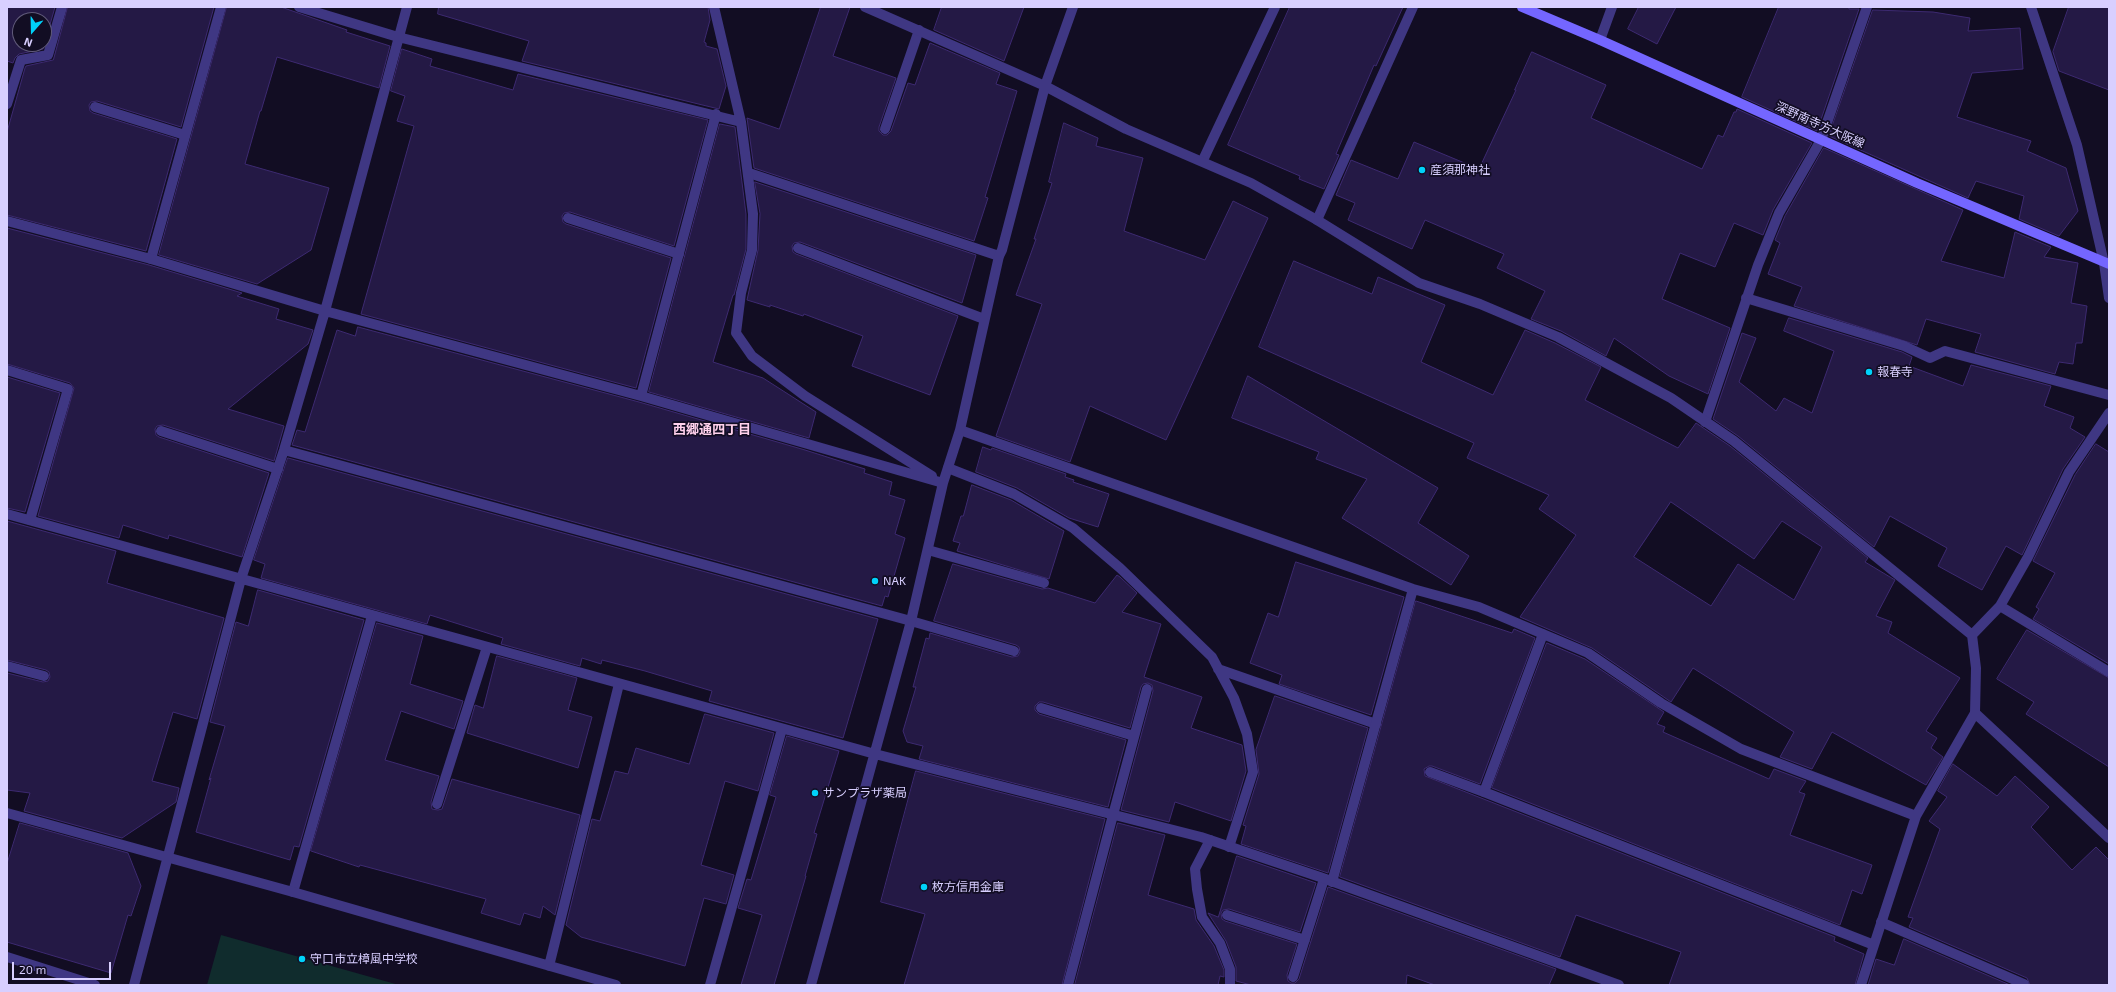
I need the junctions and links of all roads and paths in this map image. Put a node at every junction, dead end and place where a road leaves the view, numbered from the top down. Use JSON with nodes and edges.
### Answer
{"nodes":[{"id":1,"x":62,"y":7,"type":"edge"},
{"id":2,"x":221,"y":7,"type":"edge"},
{"id":3,"x":299,"y":7,"type":"edge"},
{"id":4,"x":407,"y":7,"type":"edge"},
{"id":5,"x":865,"y":7,"type":"edge"},
{"id":6,"x":1073,"y":7,"type":"edge"},
{"id":7,"x":1275,"y":7,"type":"edge"},
{"id":8,"x":1413,"y":7,"type":"edge"},
{"id":9,"x":1522,"y":7,"type":"edge"},
{"id":10,"x":1612,"y":7,"type":"edge"},
{"id":11,"x":1867,"y":7,"type":"edge"},
{"id":12,"x":2031,"y":7,"type":"edge"},
{"id":13,"x":712,"y":8,"type":"edge"},
{"id":14,"x":919,"y":30,"type":"junction"},
{"id":15,"x":398,"y":37,"type":"junction"},
{"id":16,"x":1600,"y":40,"type":"junction"},
{"id":17,"x":1045,"y":86,"type":"junction"},
{"id":18,"x":7,"y":104,"type":"edge"},
{"id":19,"x":95,"y":107,"type":"dead end"},
{"id":20,"x":716,"y":114,"type":"junction"},
{"id":21,"x":742,"y":122,"type":"junction"},
{"id":22,"x":884,"y":129,"type":"dead end"},
{"id":23,"x":185,"y":135,"type":"junction"},
{"id":24,"x":1821,"y":140,"type":"junction"},
{"id":25,"x":1203,"y":160,"type":"junction"},
{"id":26,"x":749,"y":173,"type":"junction"},
{"id":27,"x":568,"y":218,"type":"dead end"},
{"id":28,"x":1317,"y":220,"type":"junction"},
{"id":29,"x":7,"y":221,"type":"edge"},
{"id":30,"x":798,"y":248,"type":"dead end"},
{"id":31,"x":679,"y":254,"type":"junction"},
{"id":32,"x":999,"y":256,"type":"junction"},
{"id":33,"x":151,"y":259,"type":"junction"},
{"id":34,"x":2106,"y":263,"type":"edge"},
{"id":35,"x":1746,"y":298,"type":"junction"},
{"id":36,"x":2109,"y":298,"type":"edge"},
{"id":37,"x":325,"y":310,"type":"junction"},
{"id":38,"x":984,"y":320,"type":"junction"},
{"id":39,"x":7,"y":370,"type":"edge"},
{"id":40,"x":2109,"y":395,"type":"edge"},
{"id":41,"x":642,"y":396,"type":"junction"},
{"id":42,"x":2109,"y":413,"type":"edge"},
{"id":43,"x":1705,"y":422,"type":"junction"},
{"id":44,"x":960,"y":430,"type":"junction"},
{"id":45,"x":161,"y":432,"type":"dead end"},
{"id":46,"x":284,"y":450,"type":"junction"},
{"id":47,"x":948,"y":468,"type":"junction"},
{"id":48,"x":278,"y":469,"type":"junction"},
{"id":49,"x":943,"y":483,"type":"junction"},
{"id":50,"x":7,"y":514,"type":"edge"},
{"id":51,"x":30,"y":520,"type":"junction"},
{"id":52,"x":928,"y":550,"type":"junction"},
{"id":53,"x":241,"y":579,"type":"junction"},
{"id":54,"x":1044,"y":582,"type":"dead end"},
{"id":55,"x":1413,"y":589,"type":"junction"},
{"id":56,"x":2000,"y":606,"type":"junction"},
{"id":57,"x":372,"y":616,"type":"junction"},
{"id":58,"x":911,"y":622,"type":"junction"},
{"id":59,"x":1543,"y":634,"type":"junction"},
{"id":60,"x":1972,"y":635,"type":"junction"},
{"id":61,"x":487,"y":647,"type":"junction"},
{"id":62,"x":1014,"y":651,"type":"dead end"},
{"id":63,"x":7,"y":666,"type":"edge"},
{"id":64,"x":1218,"y":669,"type":"junction"},
{"id":65,"x":2109,"y":672,"type":"edge"},
{"id":66,"x":44,"y":676,"type":"dead end"},
{"id":67,"x":619,"y":684,"type":"junction"},
{"id":68,"x":1147,"y":689,"type":"dead end"},
{"id":69,"x":1041,"y":708,"type":"dead end"},
{"id":70,"x":1975,"y":713,"type":"junction"},
{"id":71,"x":1376,"y":724,"type":"junction"},
{"id":72,"x":782,"y":729,"type":"junction"},
{"id":73,"x":1134,"y":736,"type":"junction"},
{"id":74,"x":875,"y":754,"type":"junction"},
{"id":75,"x":1430,"y":772,"type":"dead end"},
{"id":76,"x":1484,"y":792,"type":"junction"},
{"id":77,"x":437,"y":804,"type":"dead end"},
{"id":78,"x":7,"y":813,"type":"edge"},
{"id":79,"x":1113,"y":815,"type":"junction"},
{"id":80,"x":1916,"y":816,"type":"junction"},
{"id":81,"x":2109,"y":838,"type":"edge"},
{"id":82,"x":1210,"y":840,"type":"junction"},
{"id":83,"x":1229,"y":847,"type":"junction"},
{"id":84,"x":168,"y":858,"type":"junction"},
{"id":85,"x":1328,"y":880,"type":"junction"},
{"id":86,"x":293,"y":892,"type":"junction"},
{"id":87,"x":1227,"y":915,"type":"dead end"},
{"id":88,"x":1881,"y":922,"type":"junction"},
{"id":89,"x":1305,"y":940,"type":"junction"},
{"id":90,"x":1874,"y":945,"type":"junction"},
{"id":91,"x":7,"y":957,"type":"edge"},
{"id":92,"x":549,"y":966,"type":"junction"},
{"id":93,"x":1293,"y":977,"type":"dead end"},
{"id":94,"x":2024,"y":984,"type":"edge"},
{"id":95,"x":95,"y":985,"type":"edge"},
{"id":96,"x":134,"y":985,"type":"edge"},
{"id":97,"x":616,"y":985,"type":"edge"},
{"id":98,"x":710,"y":985,"type":"edge"},
{"id":99,"x":811,"y":985,"type":"edge"},
{"id":100,"x":1068,"y":985,"type":"edge"},
{"id":101,"x":1230,"y":985,"type":"edge"},
{"id":102,"x":1619,"y":985,"type":"edge"},
{"id":103,"x":1861,"y":985,"type":"edge"}],
"edges":[{"from":1,"to":18,"type":"street"},
{"from":2,"to":23,"type":"street"},
{"from":3,"to":15,"type":"street"},
{"from":4,"to":15,"type":"street"},
{"from":5,"to":14,"type":"street"},
{"from":6,"to":17,"type":"street"},
{"from":7,"to":25,"type":"street"},
{"from":8,"to":28,"type":"street"},
{"from":9,"to":16,"type":"main road","name":"深野南寺方大阪線"},
{"from":10,"to":16,"type":"street"},
{"from":11,"to":24,"type":"street"},
{"from":12,"to":34,"type":"street"},
{"from":13,"to":21,"type":"street"},
{"from":14,"to":17,"type":"street"},
{"from":14,"to":22,"type":"street"},
{"from":15,"to":20,"type":"street"},
{"from":15,"to":37,"type":"street"},
{"from":16,"to":24,"type":"main road","name":"深野南寺方大阪線"},
{"from":17,"to":25,"type":"street"},
{"from":17,"to":32,"type":"street"},
{"from":19,"to":23,"type":"street"},
{"from":20,"to":21,"type":"street"},
{"from":20,"to":31,"type":"street"},
{"from":21,"to":26,"type":"street"},
{"from":23,"to":33,"type":"street"},
{"from":24,"to":34,"type":"main road","name":"深野南寺方大阪線"},
{"from":24,"to":35,"type":"street"},
{"from":25,"to":28,"type":"street"},
{"from":26,"to":32,"type":"street"},
{"from":26,"to":49,"type":"street"},
{"from":27,"to":31,"type":"street"},
{"from":28,"to":43,"type":"street"},
{"from":29,"to":33,"type":"street"},
{"from":30,"to":38,"type":"street"},
{"from":31,"to":41,"type":"street"},
{"from":32,"to":38,"type":"street"},
{"from":33,"to":37,"type":"street"},
{"from":34,"to":36,"type":"street"},
{"from":35,"to":40,"type":"street"},
{"from":35,"to":43,"type":"street"},
{"from":37,"to":41,"type":"street"},
{"from":37,"to":46,"type":"street"},
{"from":38,"to":44,"type":"street"},
{"from":39,"to":51,"type":"street"},
{"from":41,"to":49,"type":"street"},
{"from":42,"to":56,"type":"street"},
{"from":43,"to":60,"type":"street"},
{"from":44,"to":47,"type":"street"},
{"from":44,"to":55,"type":"street"},
{"from":45,"to":48,"type":"street"},
{"from":46,"to":48,"type":"street"},
{"from":46,"to":58,"type":"street"},
{"from":47,"to":49,"type":"street"},
{"from":47,"to":64,"type":"street"},
{"from":48,"to":53,"type":"street"},
{"from":49,"to":52,"type":"street"},
{"from":50,"to":51,"type":"street"},
{"from":51,"to":53,"type":"street"},
{"from":52,"to":54,"type":"street"},
{"from":52,"to":58,"type":"street"},
{"from":53,"to":57,"type":"street"},
{"from":53,"to":84,"type":"street"},
{"from":55,"to":59,"type":"street"},
{"from":55,"to":71,"type":"street"},
{"from":56,"to":60,"type":"street"},
{"from":56,"to":65,"type":"street"},
{"from":57,"to":61,"type":"street"},
{"from":57,"to":86,"type":"street"},
{"from":58,"to":62,"type":"street"},
{"from":58,"to":74,"type":"street"},
{"from":59,"to":76,"type":"street"},
{"from":59,"to":80,"type":"street"},
{"from":60,"to":70,"type":"street"},
{"from":61,"to":67,"type":"street"},
{"from":61,"to":77,"type":"street"},
{"from":63,"to":66,"type":"street"},
{"from":64,"to":71,"type":"street"},
{"from":64,"to":83,"type":"street"},
{"from":67,"to":72,"type":"street"},
{"from":67,"to":92,"type":"street"},
{"from":68,"to":73,"type":"street"},
{"from":69,"to":73,"type":"street"},
{"from":70,"to":80,"type":"street"},
{"from":70,"to":81,"type":"street"},
{"from":71,"to":85,"type":"street"},
{"from":72,"to":74,"type":"street"},
{"from":72,"to":98,"type":"street"},
{"from":73,"to":79,"type":"street"},
{"from":74,"to":79,"type":"street"},
{"from":74,"to":99,"type":"street"},
{"from":75,"to":76,"type":"street"},
{"from":76,"to":90,"type":"street"},
{"from":78,"to":84,"type":"street"},
{"from":79,"to":82,"type":"street"},
{"from":79,"to":100,"type":"street"},
{"from":80,"to":88,"type":"street"},
{"from":82,"to":83,"type":"street"},
{"from":82,"to":101,"type":"street"},
{"from":83,"to":85,"type":"street"},
{"from":84,"to":86,"type":"street"},
{"from":84,"to":96,"type":"street"},
{"from":85,"to":89,"type":"street"},
{"from":85,"to":102,"type":"street"},
{"from":86,"to":92,"type":"street"},
{"from":87,"to":89,"type":"street"},
{"from":88,"to":90,"type":"street"},
{"from":88,"to":94,"type":"street"},
{"from":89,"to":93,"type":"street"},
{"from":90,"to":103,"type":"street"},
{"from":91,"to":95,"type":"street"},
{"from":92,"to":97,"type":"street"}]}
